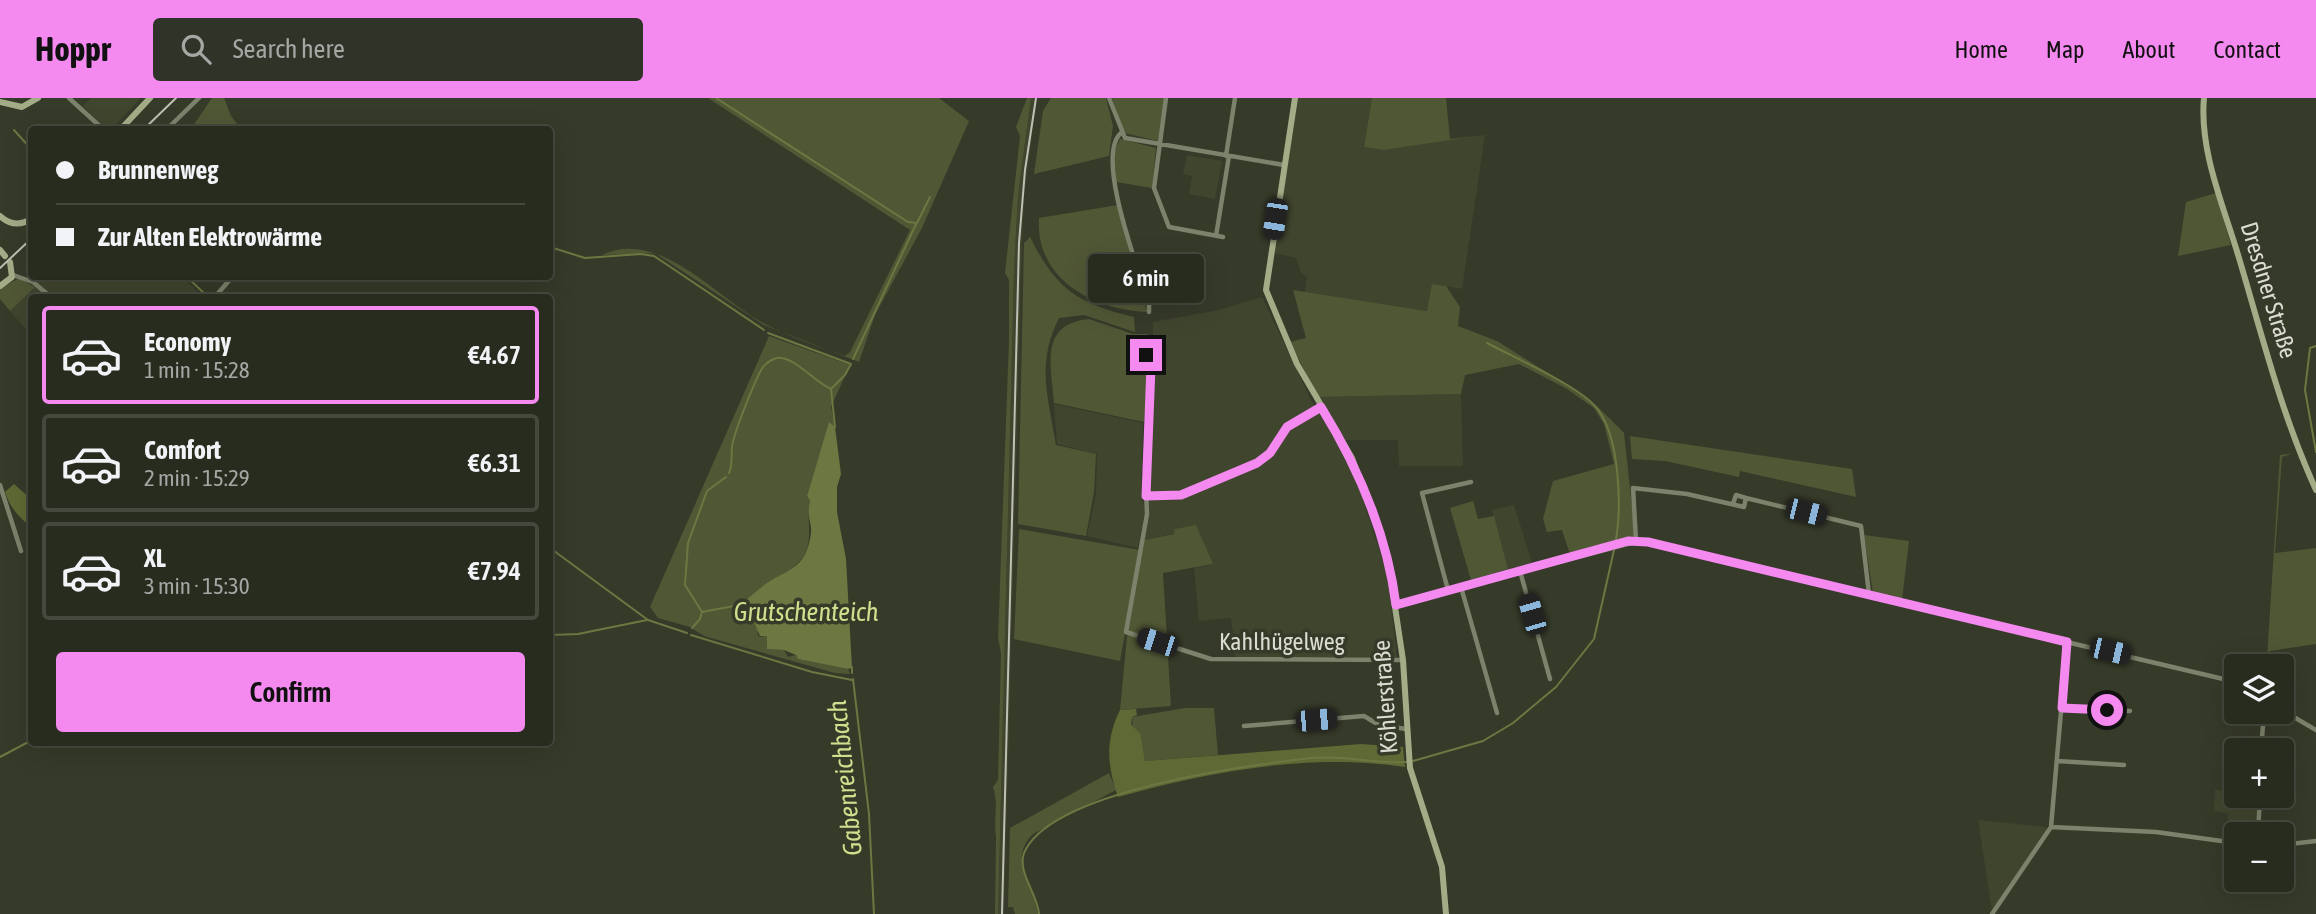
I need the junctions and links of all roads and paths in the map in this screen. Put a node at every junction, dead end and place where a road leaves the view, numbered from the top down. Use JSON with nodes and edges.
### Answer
{"nodes":[{"id":1,"x":38,"y":98,"type":"edge"},
{"id":2,"x":69,"y":98,"type":"edge"},
{"id":3,"x":150,"y":98,"type":"edge"},
{"id":4,"x":199,"y":98,"type":"edge"},
{"id":5,"x":1109,"y":98,"type":"edge"},
{"id":6,"x":1166,"y":98,"type":"edge"},
{"id":7,"x":1235,"y":98,"type":"edge"},
{"id":8,"x":1295,"y":98,"type":"edge"},
{"id":9,"x":2204,"y":98,"type":"edge"},
{"id":10,"x":0,"y":102,"type":"edge"},
{"id":11,"x":100,"y":126,"type":"edge"},
{"id":12,"x":124,"y":126,"type":"edge"},
{"id":13,"x":170,"y":126,"type":"edge"},
{"id":14,"x":1121,"y":133,"type":"junction"},
{"id":15,"x":1159,"y":145,"type":"junction"},
{"id":16,"x":1228,"y":156,"type":"junction"},
{"id":17,"x":1284,"y":165,"type":"junction"},
{"id":18,"x":0,"y":216,"type":"edge"},
{"id":19,"x":28,"y":221,"type":"edge"},
{"id":20,"x":1216,"y":236,"type":"junction"},
{"id":21,"x":1223,"y":237,"type":"dead end"},
{"id":22,"x":0,"y":250,"type":"edge"},
{"id":23,"x":13,"y":275,"type":"junction"},
{"id":24,"x":230,"y":280,"type":"edge"},
{"id":25,"x":0,"y":286,"type":"edge"},
{"id":26,"x":47,"y":294,"type":"edge"},
{"id":27,"x":217,"y":294,"type":"edge"},
{"id":28,"x":1149,"y":312,"type":"dead end"},
{"id":29,"x":1146,"y":355,"type":"dead end"},
{"id":30,"x":1321,"y":407,"type":"junction"},
{"id":31,"x":1471,"y":482,"type":"dead end"},
{"id":32,"x":0,"y":485,"type":"edge"},
{"id":33,"x":2316,"y":490,"type":"edge"},
{"id":34,"x":1146,"y":496,"type":"junction"},
{"id":35,"x":1746,"y":498,"type":"junction"},
{"id":36,"x":1733,"y":504,"type":"junction"},
{"id":37,"x":1636,"y":541,"type":"junction"},
{"id":38,"x":21,"y":551,"type":"dead end"},
{"id":39,"x":1520,"y":570,"type":"junction"},
{"id":40,"x":1461,"y":586,"type":"junction"},
{"id":41,"x":1448,"y":590,"type":"junction"},
{"id":42,"x":1869,"y":594,"type":"junction"},
{"id":43,"x":1396,"y":605,"type":"junction"},
{"id":44,"x":2067,"y":642,"type":"junction"},
{"id":45,"x":1403,"y":660,"type":"junction"},
{"id":46,"x":1550,"y":679,"type":"dead end"},
{"id":47,"x":2224,"y":679,"type":"edge"},
{"id":48,"x":2062,"y":708,"type":"junction"},
{"id":49,"x":2130,"y":711,"type":"dead end"},
{"id":50,"x":1497,"y":713,"type":"dead end"},
{"id":51,"x":2294,"y":717,"type":"edge"},
{"id":52,"x":1244,"y":726,"type":"dead end"},
{"id":53,"x":1406,"y":729,"type":"junction"},
{"id":54,"x":2316,"y":730,"type":"edge"},
{"id":55,"x":2057,"y":761,"type":"junction"},
{"id":56,"x":2124,"y":765,"type":"dead end"},
{"id":57,"x":2051,"y":827,"type":"junction"},
{"id":58,"x":2224,"y":841,"type":"edge"},
{"id":59,"x":2316,"y":841,"type":"edge"},
{"id":60,"x":2294,"y":844,"type":"edge"},
{"id":61,"x":1446,"y":914,"type":"edge"},
{"id":62,"x":1992,"y":914,"type":"edge"}],
"edges":[{"from":1,"to":10,"type":"street"},
{"from":2,"to":11,"type":"street"},
{"from":3,"to":12,"type":"street"},
{"from":4,"to":13,"type":"street"},
{"from":5,"to":14,"type":"street"},
{"from":6,"to":15,"type":"street"},
{"from":7,"to":16,"type":"street"},
{"from":8,"to":17,"type":"street","name":"Köhlerstraße"},
{"from":9,"to":33,"type":"street","name":"Dresdner Straße"},
{"from":14,"to":15,"type":"street"},
{"from":14,"to":28,"type":"street"},
{"from":15,"to":16,"type":"street"},
{"from":15,"to":20,"type":"street"},
{"from":16,"to":17,"type":"street"},
{"from":16,"to":20,"type":"street"},
{"from":17,"to":30,"type":"street","name":"Köhlerstraße"},
{"from":18,"to":19,"type":"street"},
{"from":20,"to":21,"type":"street"},
{"from":22,"to":23,"type":"street"},
{"from":23,"to":25,"type":"street"},
{"from":23,"to":26,"type":"street"},
{"from":24,"to":27,"type":"street"},
{"from":29,"to":34,"type":"street"},
{"from":30,"to":34,"type":"street"},
{"from":30,"to":43,"type":"street","name":"Köhlerstraße"},
{"from":31,"to":41,"type":"street"},
{"from":32,"to":38,"type":"street"},
{"from":34,"to":45,"type":"street","name":"Kahlhügelweg"},
{"from":35,"to":36,"type":"street"},
{"from":35,"to":36,"type":"street"},
{"from":35,"to":42,"type":"street"},
{"from":36,"to":37,"type":"street"},
{"from":37,"to":39,"type":"street"},
{"from":37,"to":42,"type":"street"},
{"from":39,"to":40,"type":"street"},
{"from":39,"to":46,"type":"street"},
{"from":40,"to":41,"type":"street"},
{"from":40,"to":50,"type":"street"},
{"from":41,"to":43,"type":"street"},
{"from":42,"to":44,"type":"street"},
{"from":43,"to":45,"type":"street","name":"Köhlerstraße"},
{"from":44,"to":47,"type":"street"},
{"from":44,"to":48,"type":"street"},
{"from":45,"to":53,"type":"street","name":"Köhlerstraße"},
{"from":48,"to":49,"type":"street"},
{"from":48,"to":55,"type":"street"},
{"from":51,"to":54,"type":"street"},
{"from":52,"to":53,"type":"street"},
{"from":53,"to":61,"type":"street","name":"Köhlerstraße"},
{"from":55,"to":56,"type":"street"},
{"from":55,"to":57,"type":"street"},
{"from":57,"to":58,"type":"street"},
{"from":57,"to":62,"type":"street"},
{"from":59,"to":60,"type":"street"}]}
